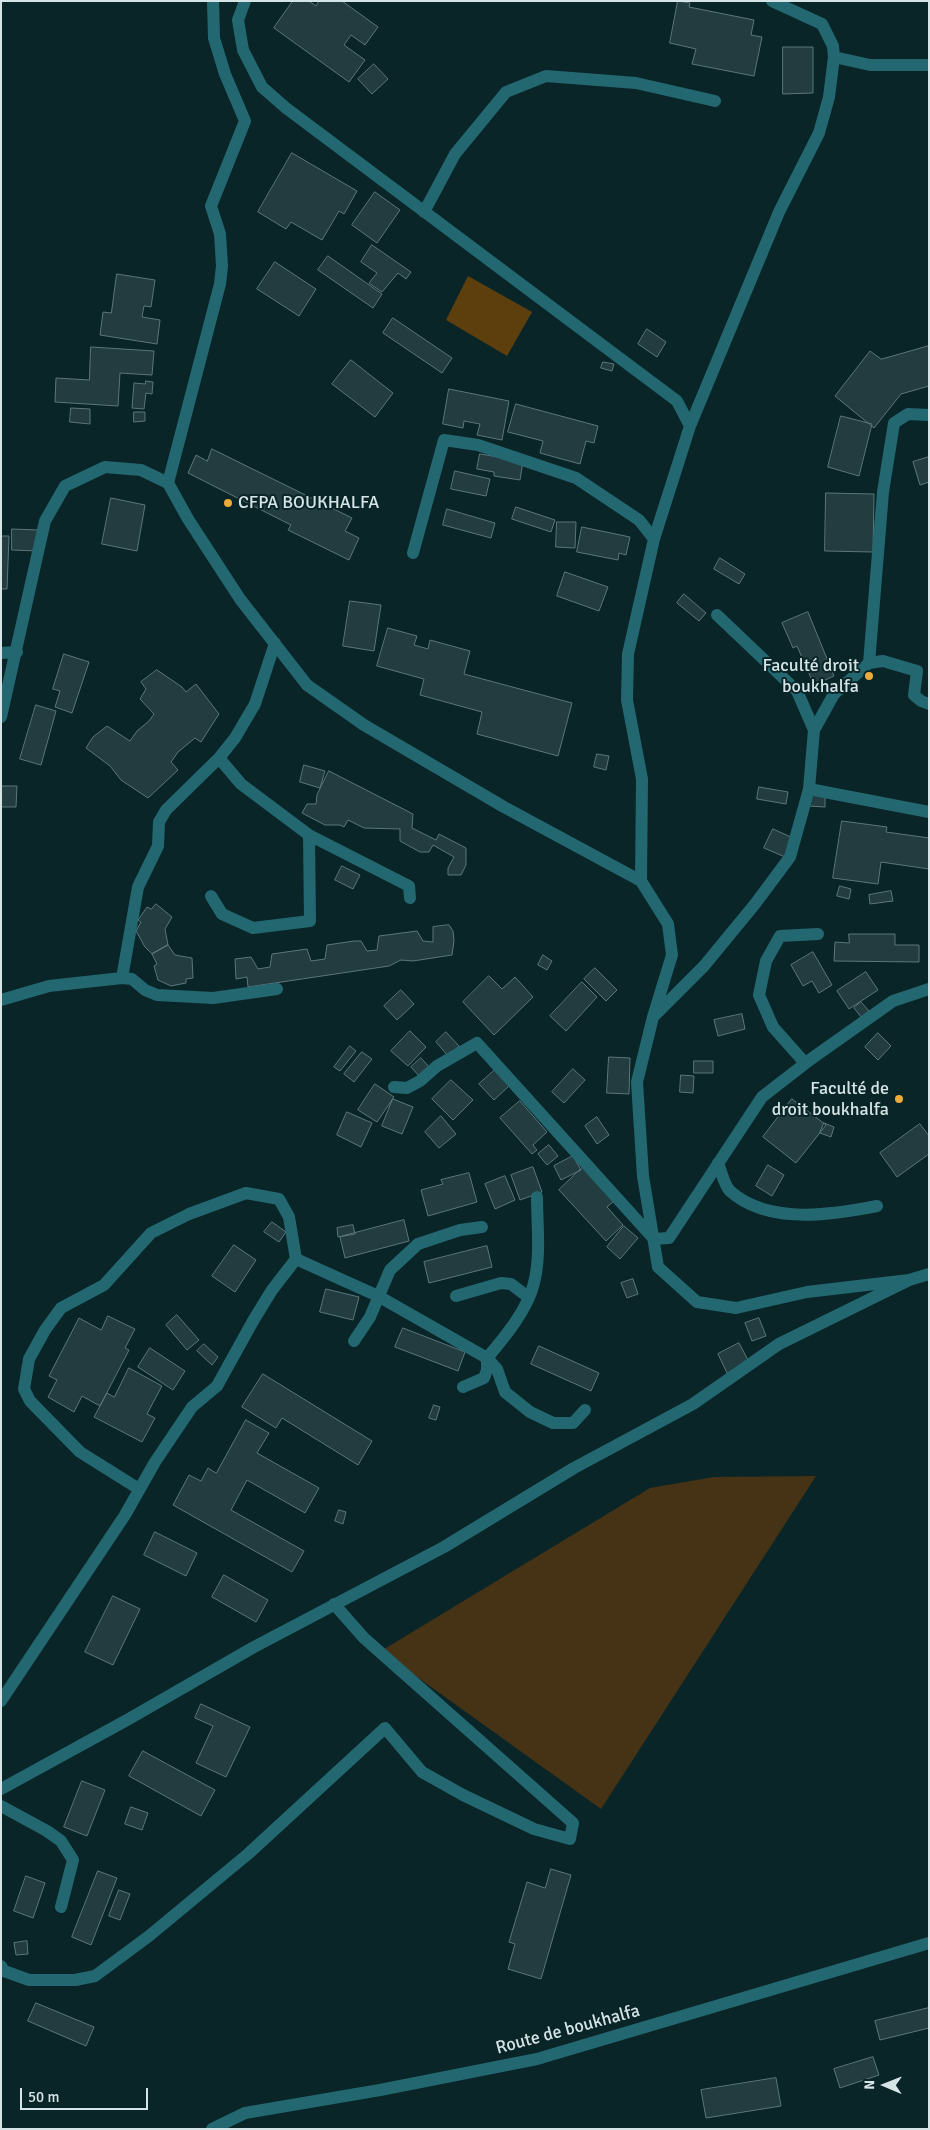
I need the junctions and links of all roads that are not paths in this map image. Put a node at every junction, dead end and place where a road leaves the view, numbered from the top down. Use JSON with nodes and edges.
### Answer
{"nodes":[{"id":1,"x":213,"y":1,"type":"edge"},
{"id":2,"x":245,"y":1,"type":"edge"},
{"id":3,"x":772,"y":1,"type":"edge"},
{"id":4,"x":834,"y":57,"type":"junction"},
{"id":5,"x":929,"y":65,"type":"edge"},
{"id":6,"x":715,"y":101,"type":"dead end"},
{"id":7,"x":424,"y":212,"type":"junction"},
{"id":8,"x":929,"y":415,"type":"edge"},
{"id":9,"x":690,"y":426,"type":"junction"},
{"id":10,"x":168,"y":483,"type":"junction"},
{"id":11,"x":654,"y":539,"type":"junction"},
{"id":12,"x":413,"y":553,"type":"dead end"},
{"id":13,"x":717,"y":615,"type":"dead end"},
{"id":14,"x":275,"y":643,"type":"junction"},
{"id":15,"x":17,"y":652,"type":"junction"},
{"id":16,"x":1,"y":653,"type":"edge"},
{"id":17,"x":869,"y":663,"type":"junction"},
{"id":18,"x":923,"y":672,"type":"edge"},
{"id":19,"x":929,"y":704,"type":"edge"},
{"id":20,"x":1,"y":717,"type":"edge"},
{"id":21,"x":814,"y":730,"type":"junction"},
{"id":22,"x":219,"y":758,"type":"junction"},
{"id":23,"x":808,"y":789,"type":"junction"},
{"id":24,"x":929,"y":812,"type":"edge"},
{"id":25,"x":308,"y":834,"type":"junction"},
{"id":26,"x":641,"y":881,"type":"junction"},
{"id":27,"x":212,"y":896,"type":"dead end"},
{"id":28,"x":410,"y":898,"type":"dead end"},
{"id":29,"x":818,"y":934,"type":"dead end"},
{"id":30,"x":122,"y":978,"type":"junction"},
{"id":31,"x":929,"y":989,"type":"edge"},
{"id":32,"x":277,"y":990,"type":"dead end"},
{"id":33,"x":1,"y":1000,"type":"edge"},
{"id":34,"x":653,"y":1017,"type":"junction"},
{"id":35,"x":805,"y":1063,"type":"junction"},
{"id":36,"x":394,"y":1087,"type":"dead end"},
{"id":37,"x":718,"y":1163,"type":"junction"},
{"id":38,"x":537,"y":1197,"type":"dead end"},
{"id":39,"x":877,"y":1206,"type":"dead end"},
{"id":40,"x":482,"y":1227,"type":"dead end"},
{"id":41,"x":654,"y":1239,"type":"junction"},
{"id":42,"x":296,"y":1259,"type":"junction"},
{"id":43,"x":929,"y":1274,"type":"edge"},
{"id":44,"x":909,"y":1280,"type":"junction"},
{"id":45,"x":378,"y":1296,"type":"junction"},
{"id":46,"x":456,"y":1296,"type":"dead end"},
{"id":47,"x":528,"y":1297,"type":"junction"},
{"id":48,"x":354,"y":1341,"type":"dead end"},
{"id":49,"x":488,"y":1358,"type":"junction"},
{"id":50,"x":463,"y":1387,"type":"dead end"},
{"id":51,"x":586,"y":1410,"type":"dead end"},
{"id":52,"x":140,"y":1489,"type":"junction"},
{"id":53,"x":334,"y":1604,"type":"junction"},
{"id":54,"x":1,"y":1701,"type":"edge"},
{"id":55,"x":1,"y":1790,"type":"edge"},
{"id":56,"x":1,"y":1806,"type":"edge"},
{"id":57,"x":61,"y":1907,"type":"dead end"},
{"id":58,"x":929,"y":1943,"type":"edge"},
{"id":59,"x":1,"y":1966,"type":"edge"},
{"id":60,"x":212,"y":2129,"type":"edge"}],
"edges":[{"from":1,"to":10,"type":"street"},
{"from":2,"to":7,"type":"street"},
{"from":3,"to":4,"type":"street"},
{"from":4,"to":5,"type":"street"},
{"from":4,"to":9,"type":"street"},
{"from":6,"to":7,"type":"street"},
{"from":7,"to":9,"type":"street"},
{"from":8,"to":17,"type":"street"},
{"from":9,"to":11,"type":"street"},
{"from":10,"to":14,"type":"street"},
{"from":10,"to":15,"type":"street"},
{"from":11,"to":12,"type":"street"},
{"from":11,"to":26,"type":"street"},
{"from":13,"to":21,"type":"street"},
{"from":14,"to":22,"type":"street"},
{"from":14,"to":26,"type":"street"},
{"from":15,"to":16,"type":"street"},
{"from":15,"to":20,"type":"street"},
{"from":17,"to":18,"type":"street"},
{"from":17,"to":21,"type":"street"},
{"from":18,"to":19,"type":"street"},
{"from":21,"to":23,"type":"street"},
{"from":22,"to":25,"type":"street"},
{"from":22,"to":30,"type":"street"},
{"from":23,"to":24,"type":"street"},
{"from":23,"to":34,"type":"street"},
{"from":25,"to":27,"type":"street"},
{"from":25,"to":28,"type":"street"},
{"from":26,"to":34,"type":"street"},
{"from":29,"to":35,"type":"street"},
{"from":30,"to":32,"type":"street"},
{"from":30,"to":33,"type":"street"},
{"from":31,"to":35,"type":"street"},
{"from":34,"to":41,"type":"street"},
{"from":35,"to":37,"type":"street"},
{"from":36,"to":41,"type":"street"},
{"from":37,"to":39,"type":"street"},
{"from":37,"to":41,"type":"street"},
{"from":38,"to":47,"type":"street"},
{"from":40,"to":45,"type":"street"},
{"from":41,"to":44,"type":"street"},
{"from":42,"to":45,"type":"street"},
{"from":42,"to":52,"type":"street"},
{"from":42,"to":52,"type":"street"},
{"from":43,"to":44,"type":"street"},
{"from":44,"to":53,"type":"street"},
{"from":45,"to":48,"type":"street"},
{"from":45,"to":49,"type":"street"},
{"from":46,"to":47,"type":"street"},
{"from":47,"to":49,"type":"street"},
{"from":49,"to":50,"type":"street"},
{"from":49,"to":51,"type":"street"},
{"from":52,"to":54,"type":"street"},
{"from":53,"to":55,"type":"street"},
{"from":53,"to":59,"type":"street"},
{"from":56,"to":57,"type":"street"},
{"from":58,"to":60,"type":"street","name":"Route de boukhalfa"}]}
